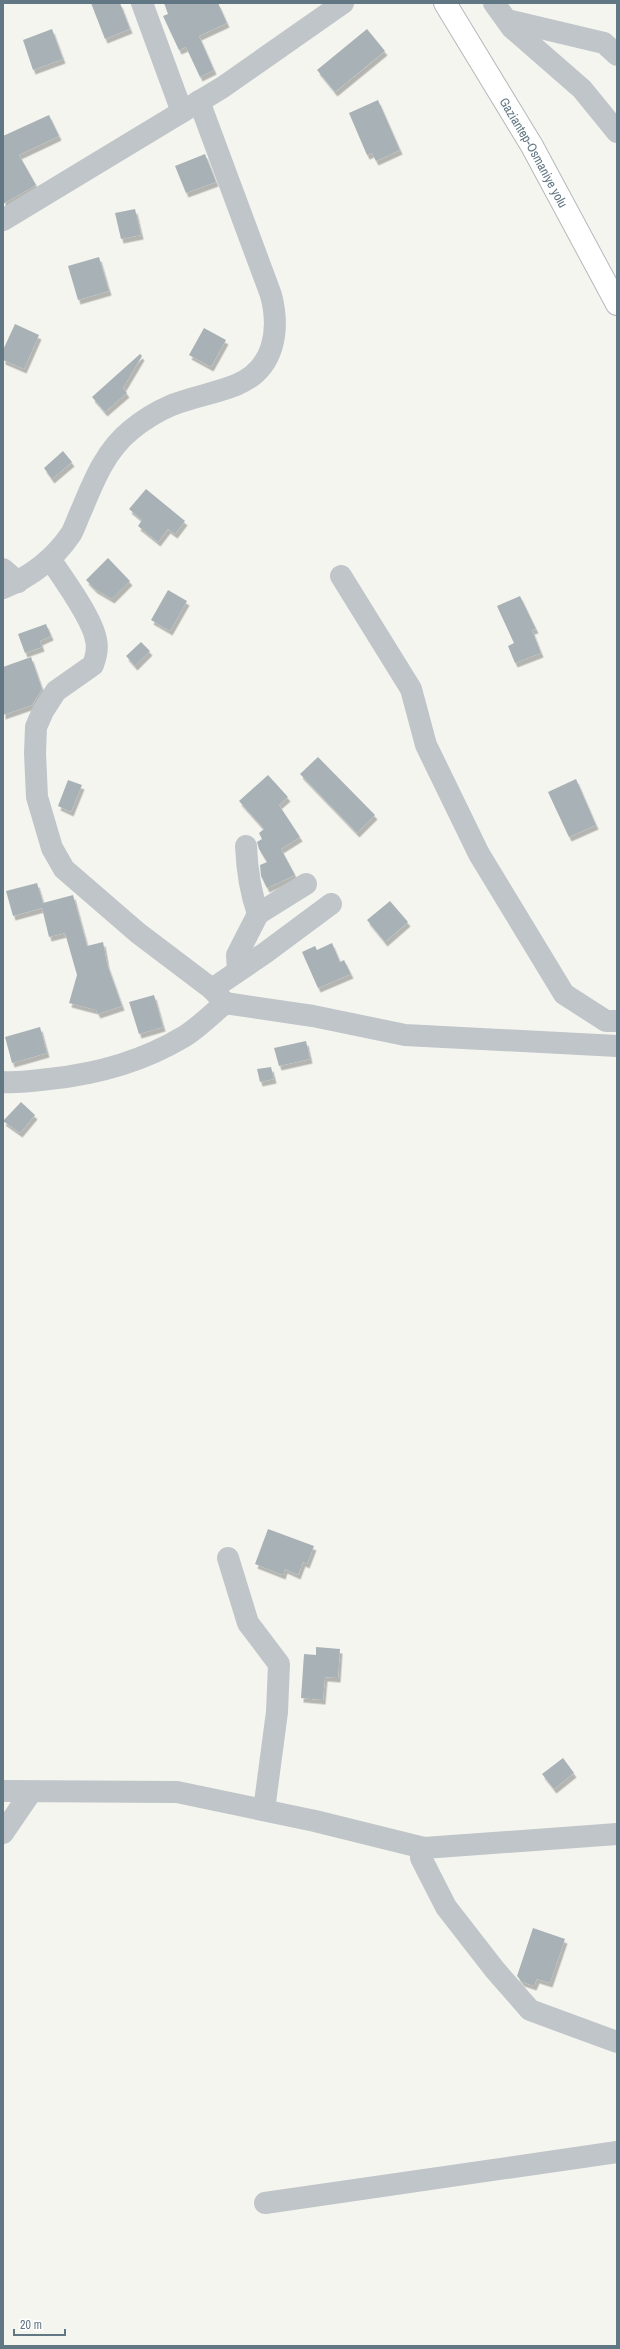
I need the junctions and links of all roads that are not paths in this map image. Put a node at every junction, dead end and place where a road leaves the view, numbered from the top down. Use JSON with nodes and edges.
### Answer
{"nodes":[{"id":1,"x":142,"y":3,"type":"edge"},
{"id":2,"x":343,"y":3,"type":"edge"},
{"id":3,"x":446,"y":3,"type":"edge"},
{"id":4,"x":500,"y":12,"type":"edge"},
{"id":5,"x":617,"y":55,"type":"edge"},
{"id":6,"x":190,"y":107,"type":"junction"},
{"id":7,"x":617,"y":132,"type":"edge"},
{"id":8,"x":3,"y":220,"type":"edge"},
{"id":9,"x":617,"y":304,"type":"edge"},
{"id":10,"x":50,"y":559,"type":"junction"},
{"id":11,"x":341,"y":576,"type":"dead end"},
{"id":12,"x":8,"y":580,"type":"edge"},
{"id":13,"x":246,"y":846,"type":"dead end"},
{"id":14,"x":306,"y":884,"type":"dead end"},
{"id":15,"x":331,"y":904,"type":"dead end"},
{"id":16,"x":258,"y":914,"type":"junction"},
{"id":17,"x":238,"y":971,"type":"junction"},
{"id":18,"x":218,"y":996,"type":"junction"},
{"id":19,"x":617,"y":1021,"type":"edge"},
{"id":20,"x":617,"y":1046,"type":"edge"},
{"id":21,"x":3,"y":1082,"type":"edge"},
{"id":22,"x":228,"y":1558,"type":"dead end"},
{"id":23,"x":3,"y":1791,"type":"edge"},
{"id":24,"x":31,"y":1792,"type":"junction"},
{"id":25,"x":264,"y":1810,"type":"junction"},
{"id":26,"x":3,"y":1833,"type":"edge"},
{"id":27,"x":617,"y":1834,"type":"edge"},
{"id":28,"x":424,"y":1848,"type":"junction"},
{"id":29,"x":617,"y":2042,"type":"edge"},
{"id":30,"x":617,"y":2152,"type":"edge"},
{"id":31,"x":265,"y":2203,"type":"dead end"}],
"edges":[{"from":1,"to":6,"type":"street"},
{"from":2,"to":6,"type":"street"},
{"from":3,"to":9,"type":"highway","name":"Gaziantep-Osmaniye yolu"},
{"from":4,"to":5,"type":"street"},
{"from":4,"to":7,"type":"street"},
{"from":6,"to":8,"type":"street"},
{"from":6,"to":10,"type":"street"},
{"from":10,"to":12,"type":"street"},
{"from":10,"to":18,"type":"street"},
{"from":11,"to":19,"type":"street"},
{"from":13,"to":16,"type":"street"},
{"from":14,"to":16,"type":"street"},
{"from":15,"to":17,"type":"street"},
{"from":16,"to":17,"type":"street"},
{"from":17,"to":18,"type":"street"},
{"from":18,"to":20,"type":"street"},
{"from":18,"to":21,"type":"street"},
{"from":22,"to":25,"type":"street"},
{"from":23,"to":24,"type":"street"},
{"from":24,"to":25,"type":"street"},
{"from":24,"to":26,"type":"street"},
{"from":25,"to":28,"type":"street"},
{"from":27,"to":28,"type":"street"},
{"from":28,"to":29,"type":"street"},
{"from":30,"to":31,"type":"street"}]}
